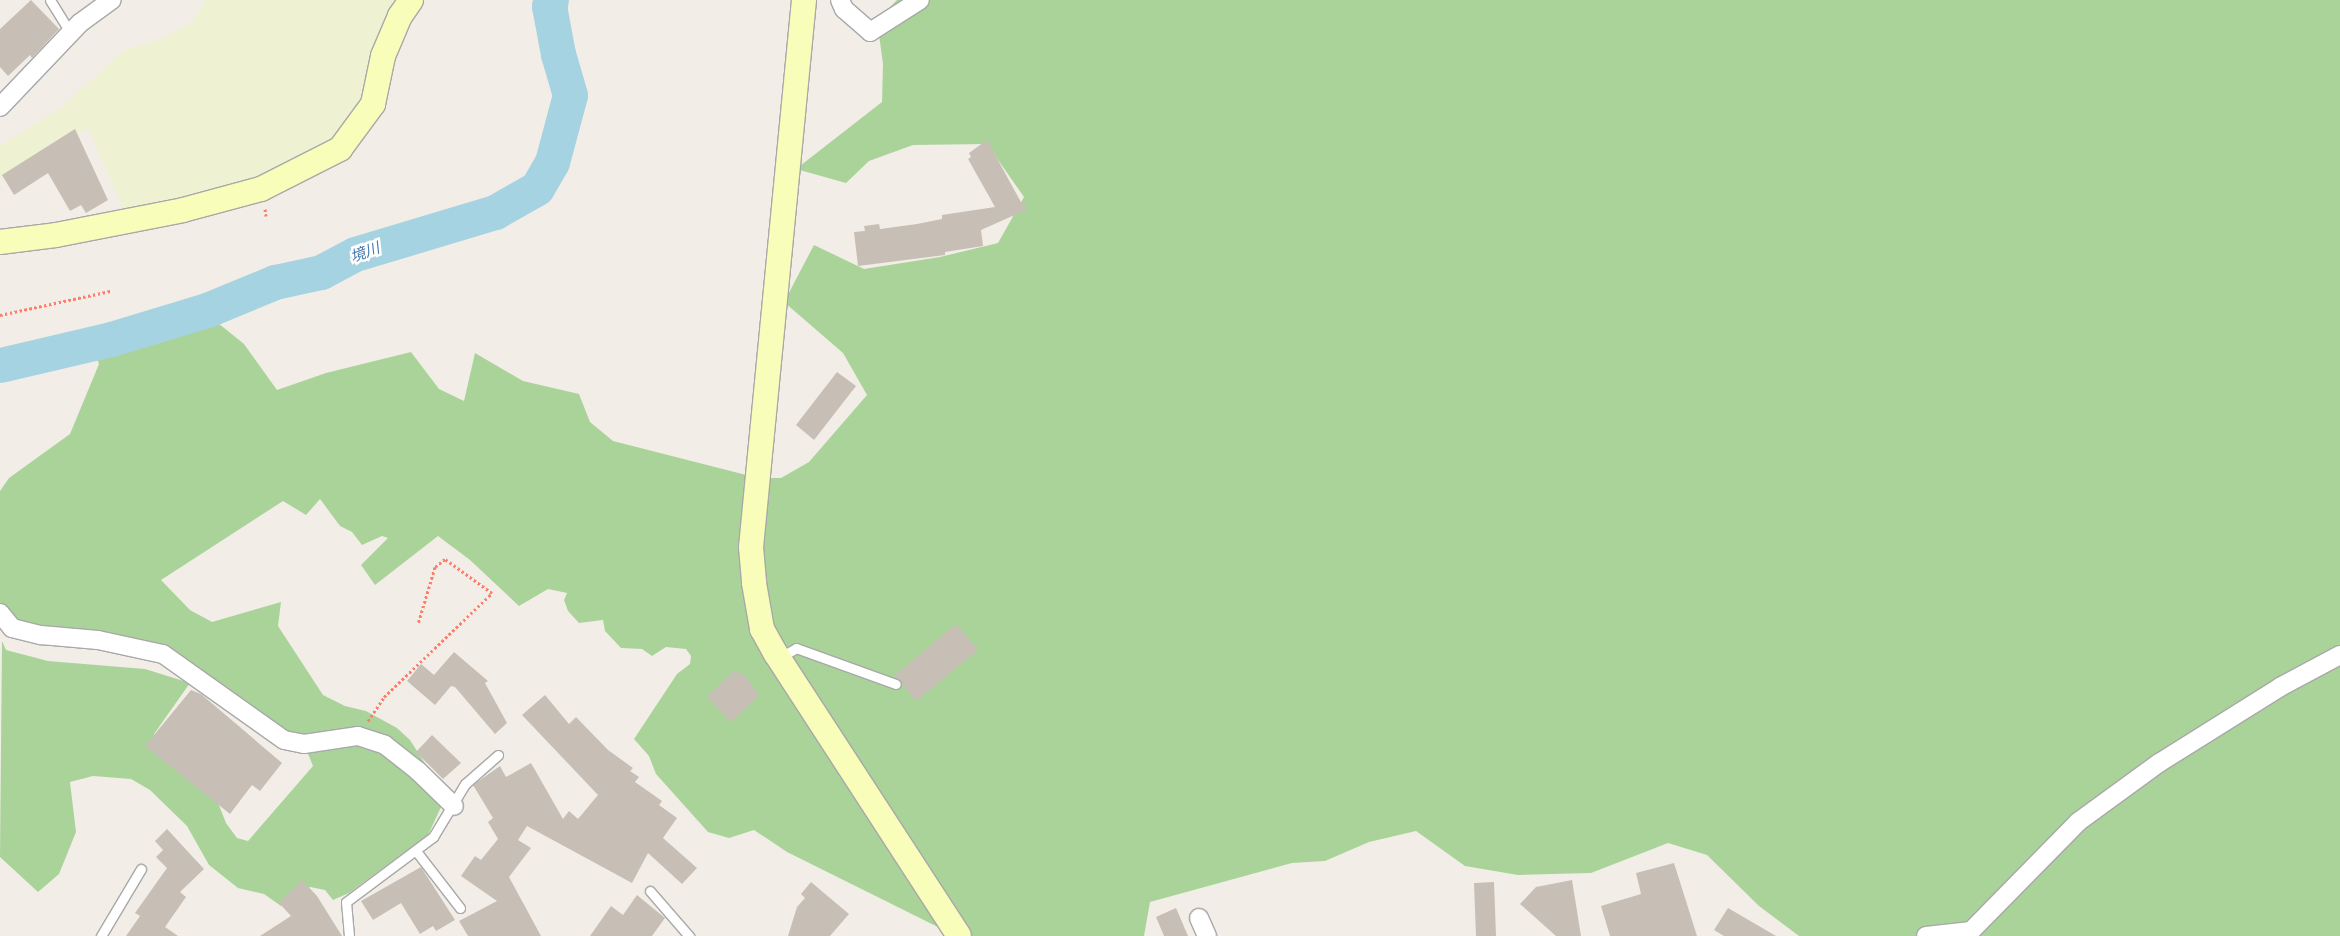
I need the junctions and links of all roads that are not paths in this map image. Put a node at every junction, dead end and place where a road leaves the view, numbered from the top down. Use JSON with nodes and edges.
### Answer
{"nodes":[{"id":1,"x":50,"y":0,"type":"edge"},
{"id":2,"x":112,"y":0,"type":"edge"},
{"id":3,"x":411,"y":0,"type":"edge"},
{"id":4,"x":804,"y":0,"type":"edge"},
{"id":5,"x":840,"y":0,"type":"edge"},
{"id":6,"x":920,"y":0,"type":"edge"},
{"id":7,"x":71,"y":33,"type":"junction"},
{"id":8,"x":0,"y":107,"type":"edge"},
{"id":9,"x":0,"y":242,"type":"edge"},
{"id":10,"x":0,"y":613,"type":"edge"},
{"id":11,"x":2340,"y":655,"type":"edge"},
{"id":12,"x":778,"y":658,"type":"junction"},
{"id":13,"x":896,"y":684,"type":"dead end"},
{"id":14,"x":498,"y":755,"type":"dead end"},
{"id":15,"x":454,"y":806,"type":"junction"},
{"id":16,"x":416,"y":851,"type":"junction"},
{"id":17,"x":141,"y":869,"type":"dead end"},
{"id":18,"x":650,"y":891,"type":"dead end"},
{"id":19,"x":460,"y":908,"type":"dead end"},
{"id":20,"x":1198,"y":918,"type":"dead end"},
{"id":21,"x":101,"y":936,"type":"edge"},
{"id":22,"x":349,"y":936,"type":"edge"},
{"id":23,"x":689,"y":936,"type":"edge"},
{"id":24,"x":959,"y":936,"type":"edge"},
{"id":25,"x":1207,"y":936,"type":"edge"},
{"id":26,"x":1926,"y":936,"type":"edge"}],
"edges":[{"from":1,"to":7,"type":"lane"},
{"from":2,"to":7,"type":"street"},
{"from":3,"to":9,"type":"street"},
{"from":4,"to":12,"type":"street"},
{"from":5,"to":6,"type":"street"},
{"from":7,"to":8,"type":"street"},
{"from":10,"to":15,"type":"street"},
{"from":11,"to":26,"type":"street"},
{"from":12,"to":13,"type":"lane"},
{"from":12,"to":24,"type":"street"},
{"from":14,"to":15,"type":"lane"},
{"from":15,"to":16,"type":"lane"},
{"from":16,"to":19,"type":"lane"},
{"from":16,"to":22,"type":"lane"},
{"from":17,"to":21,"type":"lane"},
{"from":18,"to":23,"type":"lane"},
{"from":20,"to":25,"type":"street"}]}
